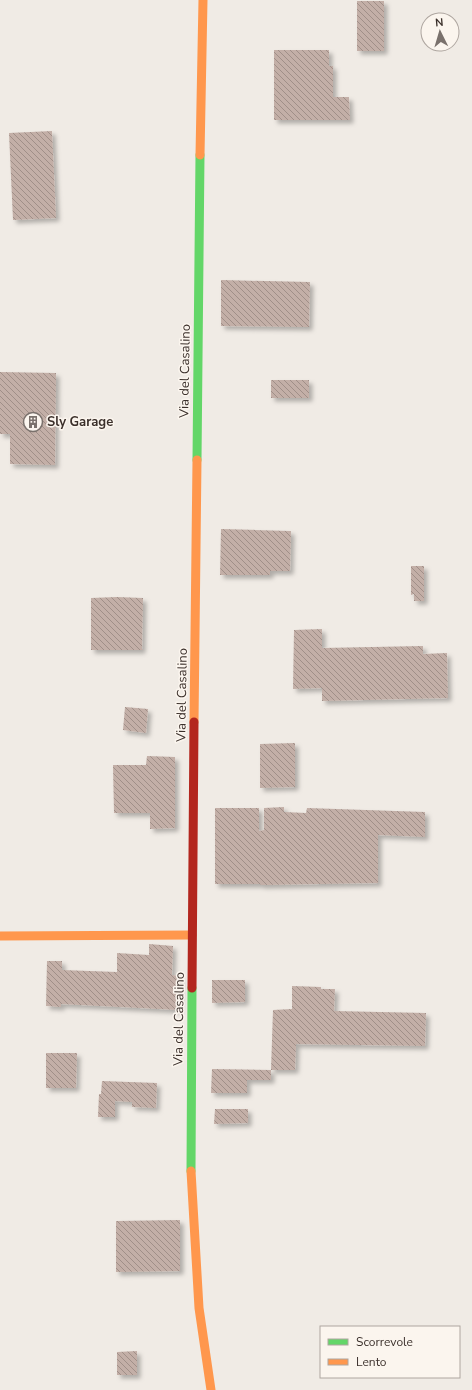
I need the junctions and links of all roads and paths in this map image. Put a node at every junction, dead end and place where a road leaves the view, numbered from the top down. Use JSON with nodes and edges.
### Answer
{"nodes":[{"id":1,"x":203,"y":0,"type":"edge"},
{"id":2,"x":192,"y":934,"type":"junction"},
{"id":3,"x":0,"y":936,"type":"edge"},
{"id":4,"x":211,"y":1390,"type":"edge"}],
"edges":[{"from":1,"to":2,"type":"street","name":"Via del Casalino"},
{"from":2,"to":3,"type":"street"},
{"from":2,"to":4,"type":"street","name":"Via del Casalino"}]}
